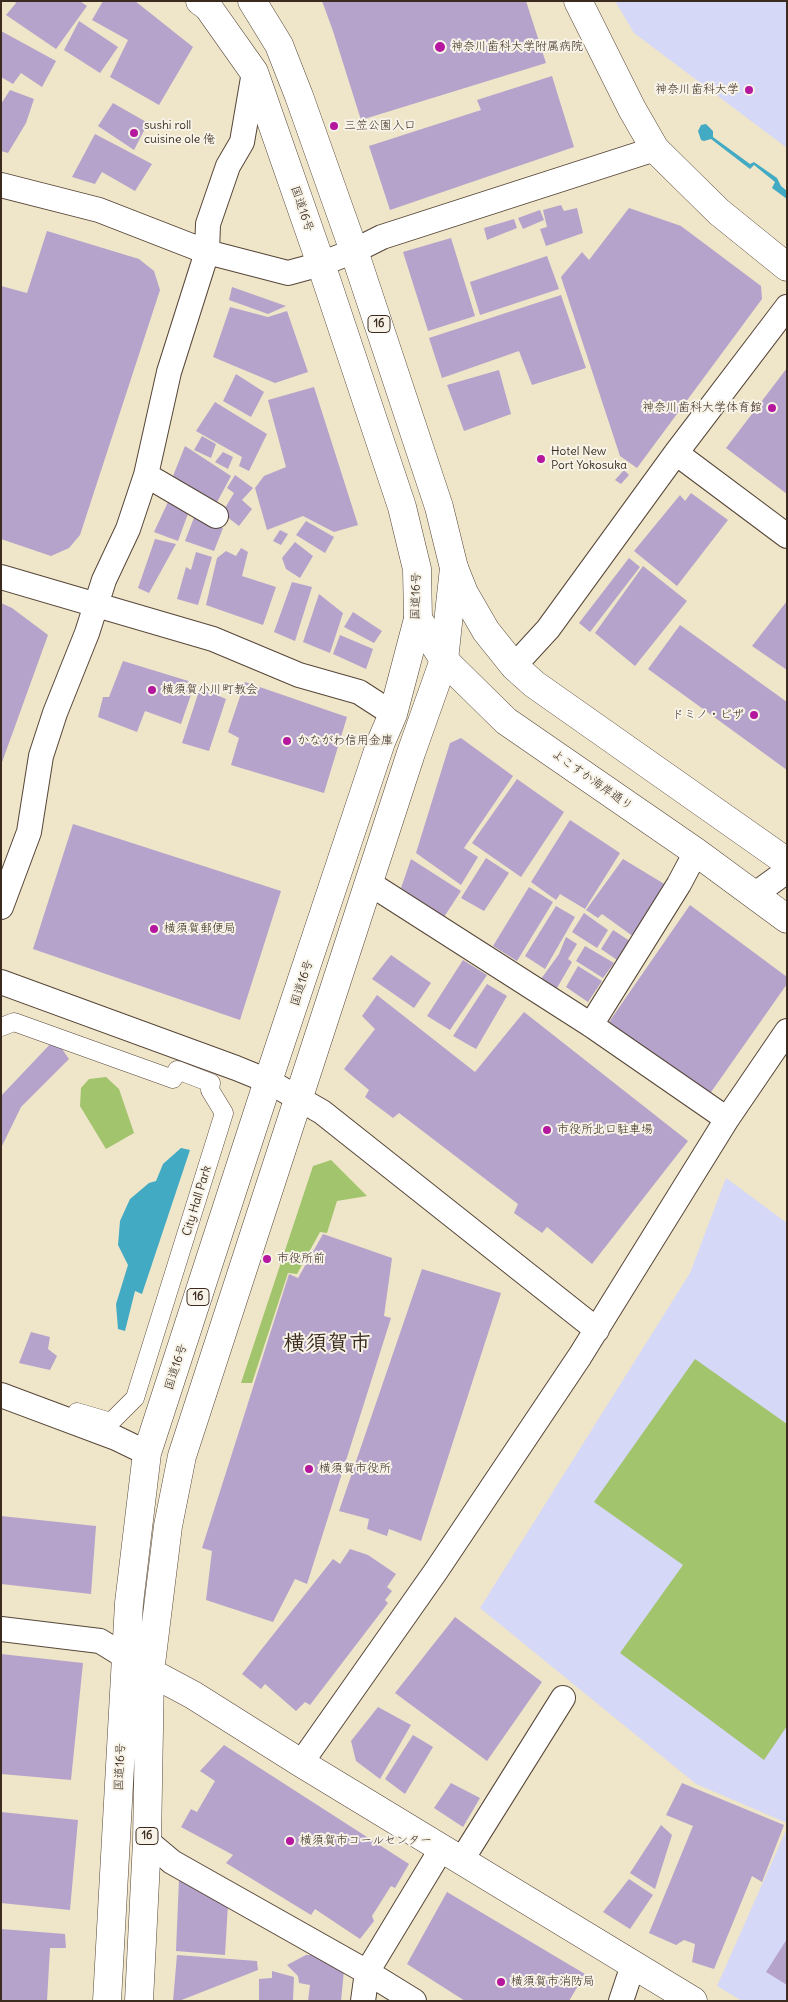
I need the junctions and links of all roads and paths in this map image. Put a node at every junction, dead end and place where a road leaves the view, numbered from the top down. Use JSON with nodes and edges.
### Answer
{"nodes":[{"id":1,"x":200,"y":1,"type":"edge"},
{"id":2,"x":252,"y":1,"type":"edge"},
{"id":3,"x":578,"y":1,"type":"edge"},
{"id":4,"x":254,"y":72,"type":"junction"},
{"id":5,"x":655,"y":149,"type":"junction"},
{"id":6,"x":1,"y":185,"type":"edge"},
{"id":7,"x":354,"y":251,"type":"junction"},
{"id":8,"x":207,"y":252,"type":"junction"},
{"id":9,"x":321,"y":264,"type":"junction"},
{"id":10,"x":787,"y":267,"type":"edge"},
{"id":11,"x":787,"y":307,"type":"edge"},
{"id":12,"x":676,"y":453,"type":"junction"},
{"id":13,"x":146,"y":475,"type":"junction"},
{"id":14,"x":216,"y":516,"type":"dead end"},
{"id":15,"x":787,"y":536,"type":"edge"},
{"id":16,"x":454,"y":568,"type":"junction"},
{"id":17,"x":1,"y":577,"type":"edge"},
{"id":18,"x":97,"y":604,"type":"junction"},
{"id":19,"x":418,"y":619,"type":"junction"},
{"id":20,"x":444,"y":660,"type":"junction"},
{"id":21,"x":514,"y":666,"type":"junction"},
{"id":22,"x":392,"y":714,"type":"junction"},
{"id":23,"x":696,"y":852,"type":"junction"},
{"id":24,"x":787,"y":862,"type":"edge"},
{"id":25,"x":787,"y":871,"type":"edge"},
{"id":26,"x":369,"y":883,"type":"junction"},
{"id":27,"x":754,"y":894,"type":"junction"},
{"id":28,"x":1,"y":907,"type":"edge"},
{"id":29,"x":787,"y":919,"type":"edge"},
{"id":30,"x":1,"y":982,"type":"edge"},
{"id":31,"x":591,"y":1026,"type":"junction"},
{"id":32,"x":1,"y":1027,"type":"edge"},
{"id":33,"x":787,"y":1031,"type":"edge"},
{"id":34,"x":268,"y":1081,"type":"junction"},
{"id":35,"x":299,"y":1099,"type":"junction"},
{"id":36,"x":727,"y":1118,"type":"junction"},
{"id":37,"x":597,"y":1330,"type":"junction"},
{"id":38,"x":1,"y":1386,"type":"edge"},
{"id":39,"x":1,"y":1395,"type":"edge"},
{"id":40,"x":148,"y":1454,"type":"junction"},
{"id":41,"x":1,"y":1629,"type":"edge"},
{"id":42,"x":127,"y":1657,"type":"junction"},
{"id":43,"x":150,"y":1672,"type":"junction"},
{"id":44,"x":563,"y":1698,"type":"dead end"},
{"id":45,"x":301,"y":1763,"type":"junction"},
{"id":46,"x":147,"y":1841,"type":"junction"},
{"id":47,"x":451,"y":1854,"type":"junction"},
{"id":48,"x":633,"y":1965,"type":"junction"},
{"id":49,"x":367,"y":1972,"type":"junction"},
{"id":50,"x":107,"y":2001,"type":"edge"},
{"id":51,"x":139,"y":2001,"type":"edge"},
{"id":52,"x":362,"y":2001,"type":"edge"},
{"id":53,"x":414,"y":2001,"type":"edge"},
{"id":54,"x":621,"y":2001,"type":"edge"},
{"id":55,"x":693,"y":2001,"type":"edge"}],
"edges":[{"from":1,"to":4,"type":"main road","name":"国道16号","number":"16"},
{"from":2,"to":7,"type":"main road","number":"16"},
{"from":3,"to":5,"type":"main road"},
{"from":4,"to":8,"type":"street"},
{"from":4,"to":9,"type":"main road","name":"国道16号","number":"16"},
{"from":5,"to":7,"type":"street"},
{"from":5,"to":10,"type":"main road"},
{"from":6,"to":8,"type":"street"},
{"from":7,"to":9,"type":"street"},
{"from":7,"to":16,"type":"main road","number":"16"},
{"from":8,"to":9,"type":"street"},
{"from":8,"to":13,"type":"street"},
{"from":9,"to":19,"type":"main road","name":"国道16号","number":"16"},
{"from":11,"to":12,"type":"street"},
{"from":12,"to":15,"type":"street"},
{"from":12,"to":21,"type":"street"},
{"from":13,"to":14,"type":"street"},
{"from":13,"to":18,"type":"street"},
{"from":16,"to":20,"type":"main road","number":"16"},
{"from":16,"to":21,"type":"main road"},
{"from":17,"to":18,"type":"street"},
{"from":18,"to":22,"type":"street"},
{"from":18,"to":28,"type":"street"},
{"from":19,"to":20,"type":"main road","name":"よこすか海岸通り"},
{"from":19,"to":22,"type":"main road","name":"国道16号","number":"16"},
{"from":20,"to":23,"type":"main road","name":"よこすか海岸通り"},
{"from":20,"to":26,"type":"main road","number":"16"},
{"from":21,"to":24,"type":"main road"},
{"from":22,"to":34,"type":"main road","name":"国道16号","number":"16"},
{"from":23,"to":27,"type":"main road","name":"よこすか海岸通り"},
{"from":23,"to":31,"type":"street"},
{"from":25,"to":27,"type":"street"},
{"from":26,"to":31,"type":"street"},
{"from":26,"to":35,"type":"main road","number":"16"},
{"from":27,"to":29,"type":"main road","name":"よこすか海岸通り"},
{"from":30,"to":34,"type":"street"},
{"from":31,"to":36,"type":"street"},
{"from":32,"to":38,"type":"street","name":"City Hall Park"},
{"from":33,"to":36,"type":"street"},
{"from":34,"to":35,"type":"street"},
{"from":34,"to":40,"type":"main road","name":"国道16号","number":"16"},
{"from":35,"to":37,"type":"street"},
{"from":35,"to":43,"type":"main road","number":"16"},
{"from":36,"to":37,"type":"street"},
{"from":37,"to":45,"type":"street"},
{"from":39,"to":40,"type":"street"},
{"from":40,"to":42,"type":"main road","name":"国道16号","number":"16"},
{"from":41,"to":42,"type":"street"},
{"from":42,"to":43,"type":"street"},
{"from":42,"to":50,"type":"main road","name":"国道16号","number":"16"},
{"from":43,"to":45,"type":"main road"},
{"from":43,"to":46,"type":"main road","number":"16"},
{"from":44,"to":47,"type":"street"},
{"from":45,"to":47,"type":"main road"},
{"from":46,"to":49,"type":"street"},
{"from":46,"to":51,"type":"main road","number":"16"},
{"from":47,"to":48,"type":"main road"},
{"from":47,"to":49,"type":"street"},
{"from":48,"to":54,"type":"street"},
{"from":48,"to":55,"type":"main road"},
{"from":49,"to":52,"type":"street"},
{"from":49,"to":53,"type":"street"}]}
